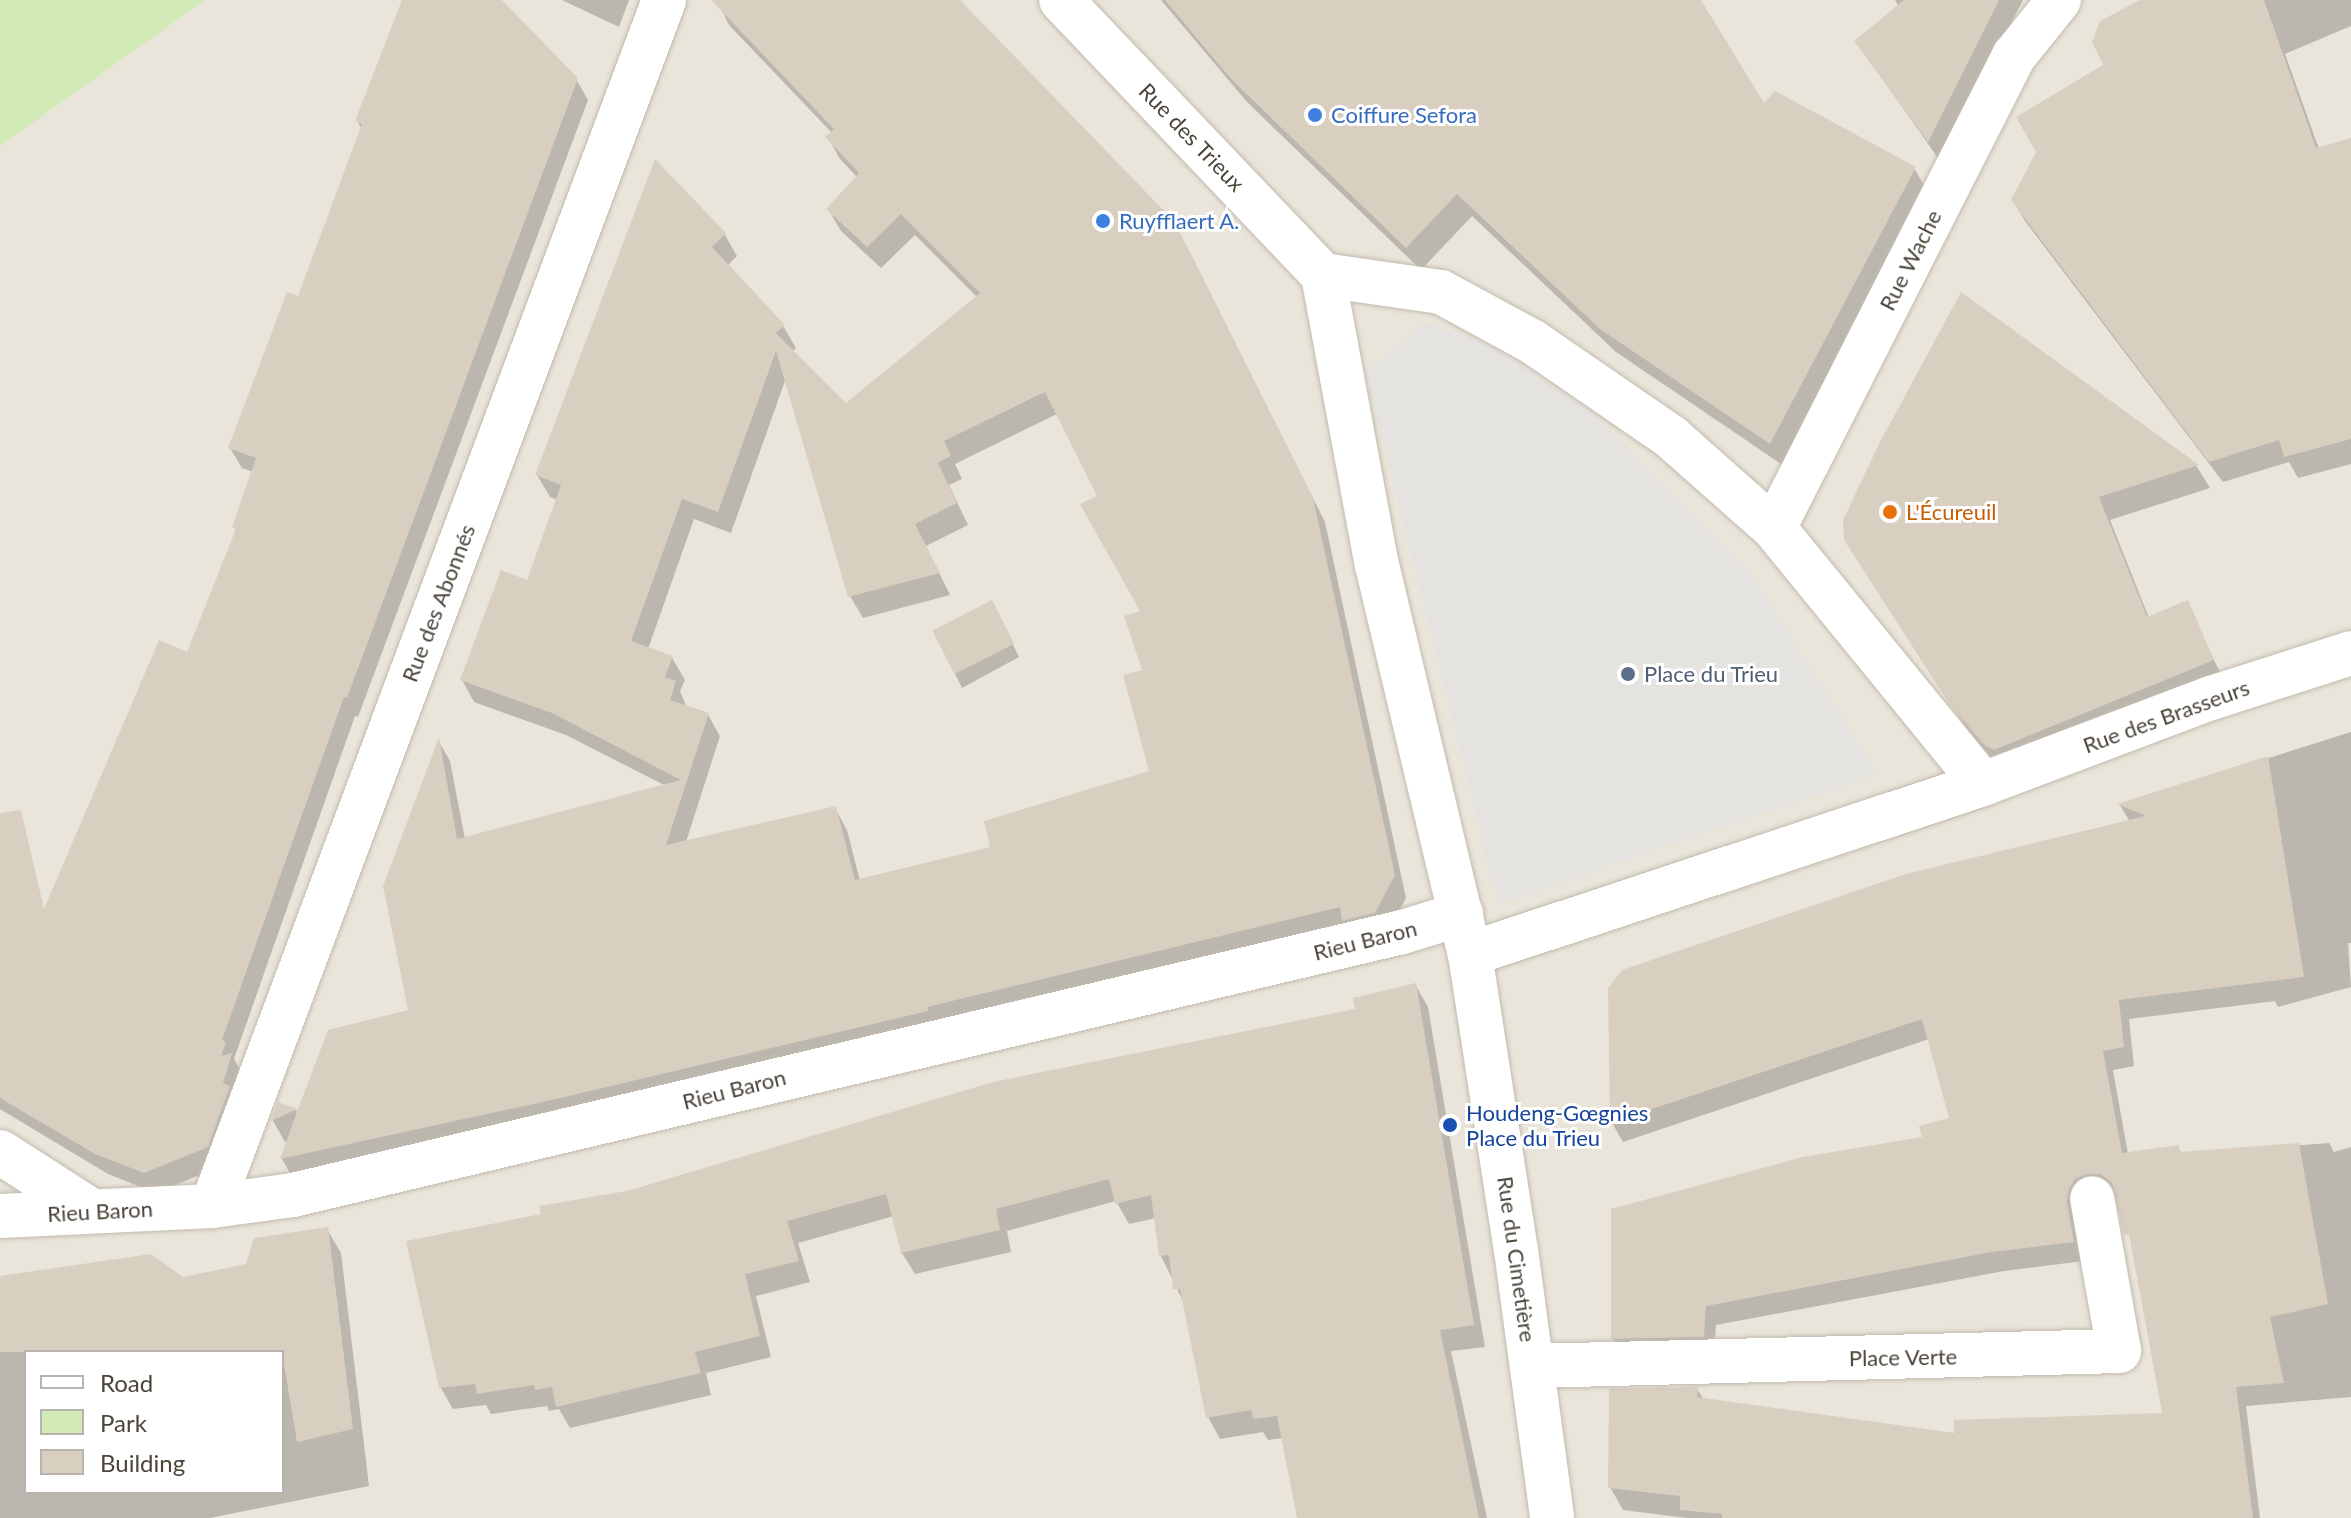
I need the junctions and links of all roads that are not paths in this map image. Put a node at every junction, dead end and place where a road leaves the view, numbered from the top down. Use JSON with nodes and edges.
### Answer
{"nodes":[{"id":1,"x":664,"y":0,"type":"edge"},
{"id":2,"x":1061,"y":0,"type":"edge"},
{"id":3,"x":2059,"y":0,"type":"edge"},
{"id":4,"x":1323,"y":275,"type":"junction"},
{"id":5,"x":1774,"y":528,"type":"junction"},
{"id":6,"x":2351,"y":653,"type":"edge"},
{"id":7,"x":1983,"y":784,"type":"junction"},
{"id":8,"x":1465,"y":934,"type":"junction"},
{"id":9,"x":0,"y":1152,"type":"edge"},
{"id":10,"x":2092,"y":1198,"type":"dead end"},
{"id":11,"x":212,"y":1206,"type":"junction"},
{"id":12,"x":92,"y":1211,"type":"junction"},
{"id":13,"x":0,"y":1216,"type":"edge"},
{"id":14,"x":1532,"y":1366,"type":"junction"},
{"id":15,"x":1552,"y":1518,"type":"edge"}],
"edges":[{"from":1,"to":11,"type":"street","name":"Rue des Abonnés"},
{"from":2,"to":4,"type":"street","name":"Rue des Trieux"},
{"from":3,"to":5,"type":"street","name":"Rue Wache"},
{"from":4,"to":5,"type":"street"},
{"from":4,"to":8,"type":"street"},
{"from":5,"to":7,"type":"street"},
{"from":6,"to":7,"type":"street","name":"Rue des Brasseurs"},
{"from":7,"to":8,"type":"street"},
{"from":8,"to":11,"type":"street","name":"Rieu Baron"},
{"from":8,"to":14,"type":"street","name":"Rue du Cimetière"},
{"from":9,"to":12,"type":"street"},
{"from":10,"to":14,"type":"street","name":"Place Verte"},
{"from":11,"to":12,"type":"street","name":"Rieu Baron"},
{"from":12,"to":13,"type":"street","name":"Rieu Baron"},
{"from":14,"to":15,"type":"street","name":"Rue du Cimetière"}]}
